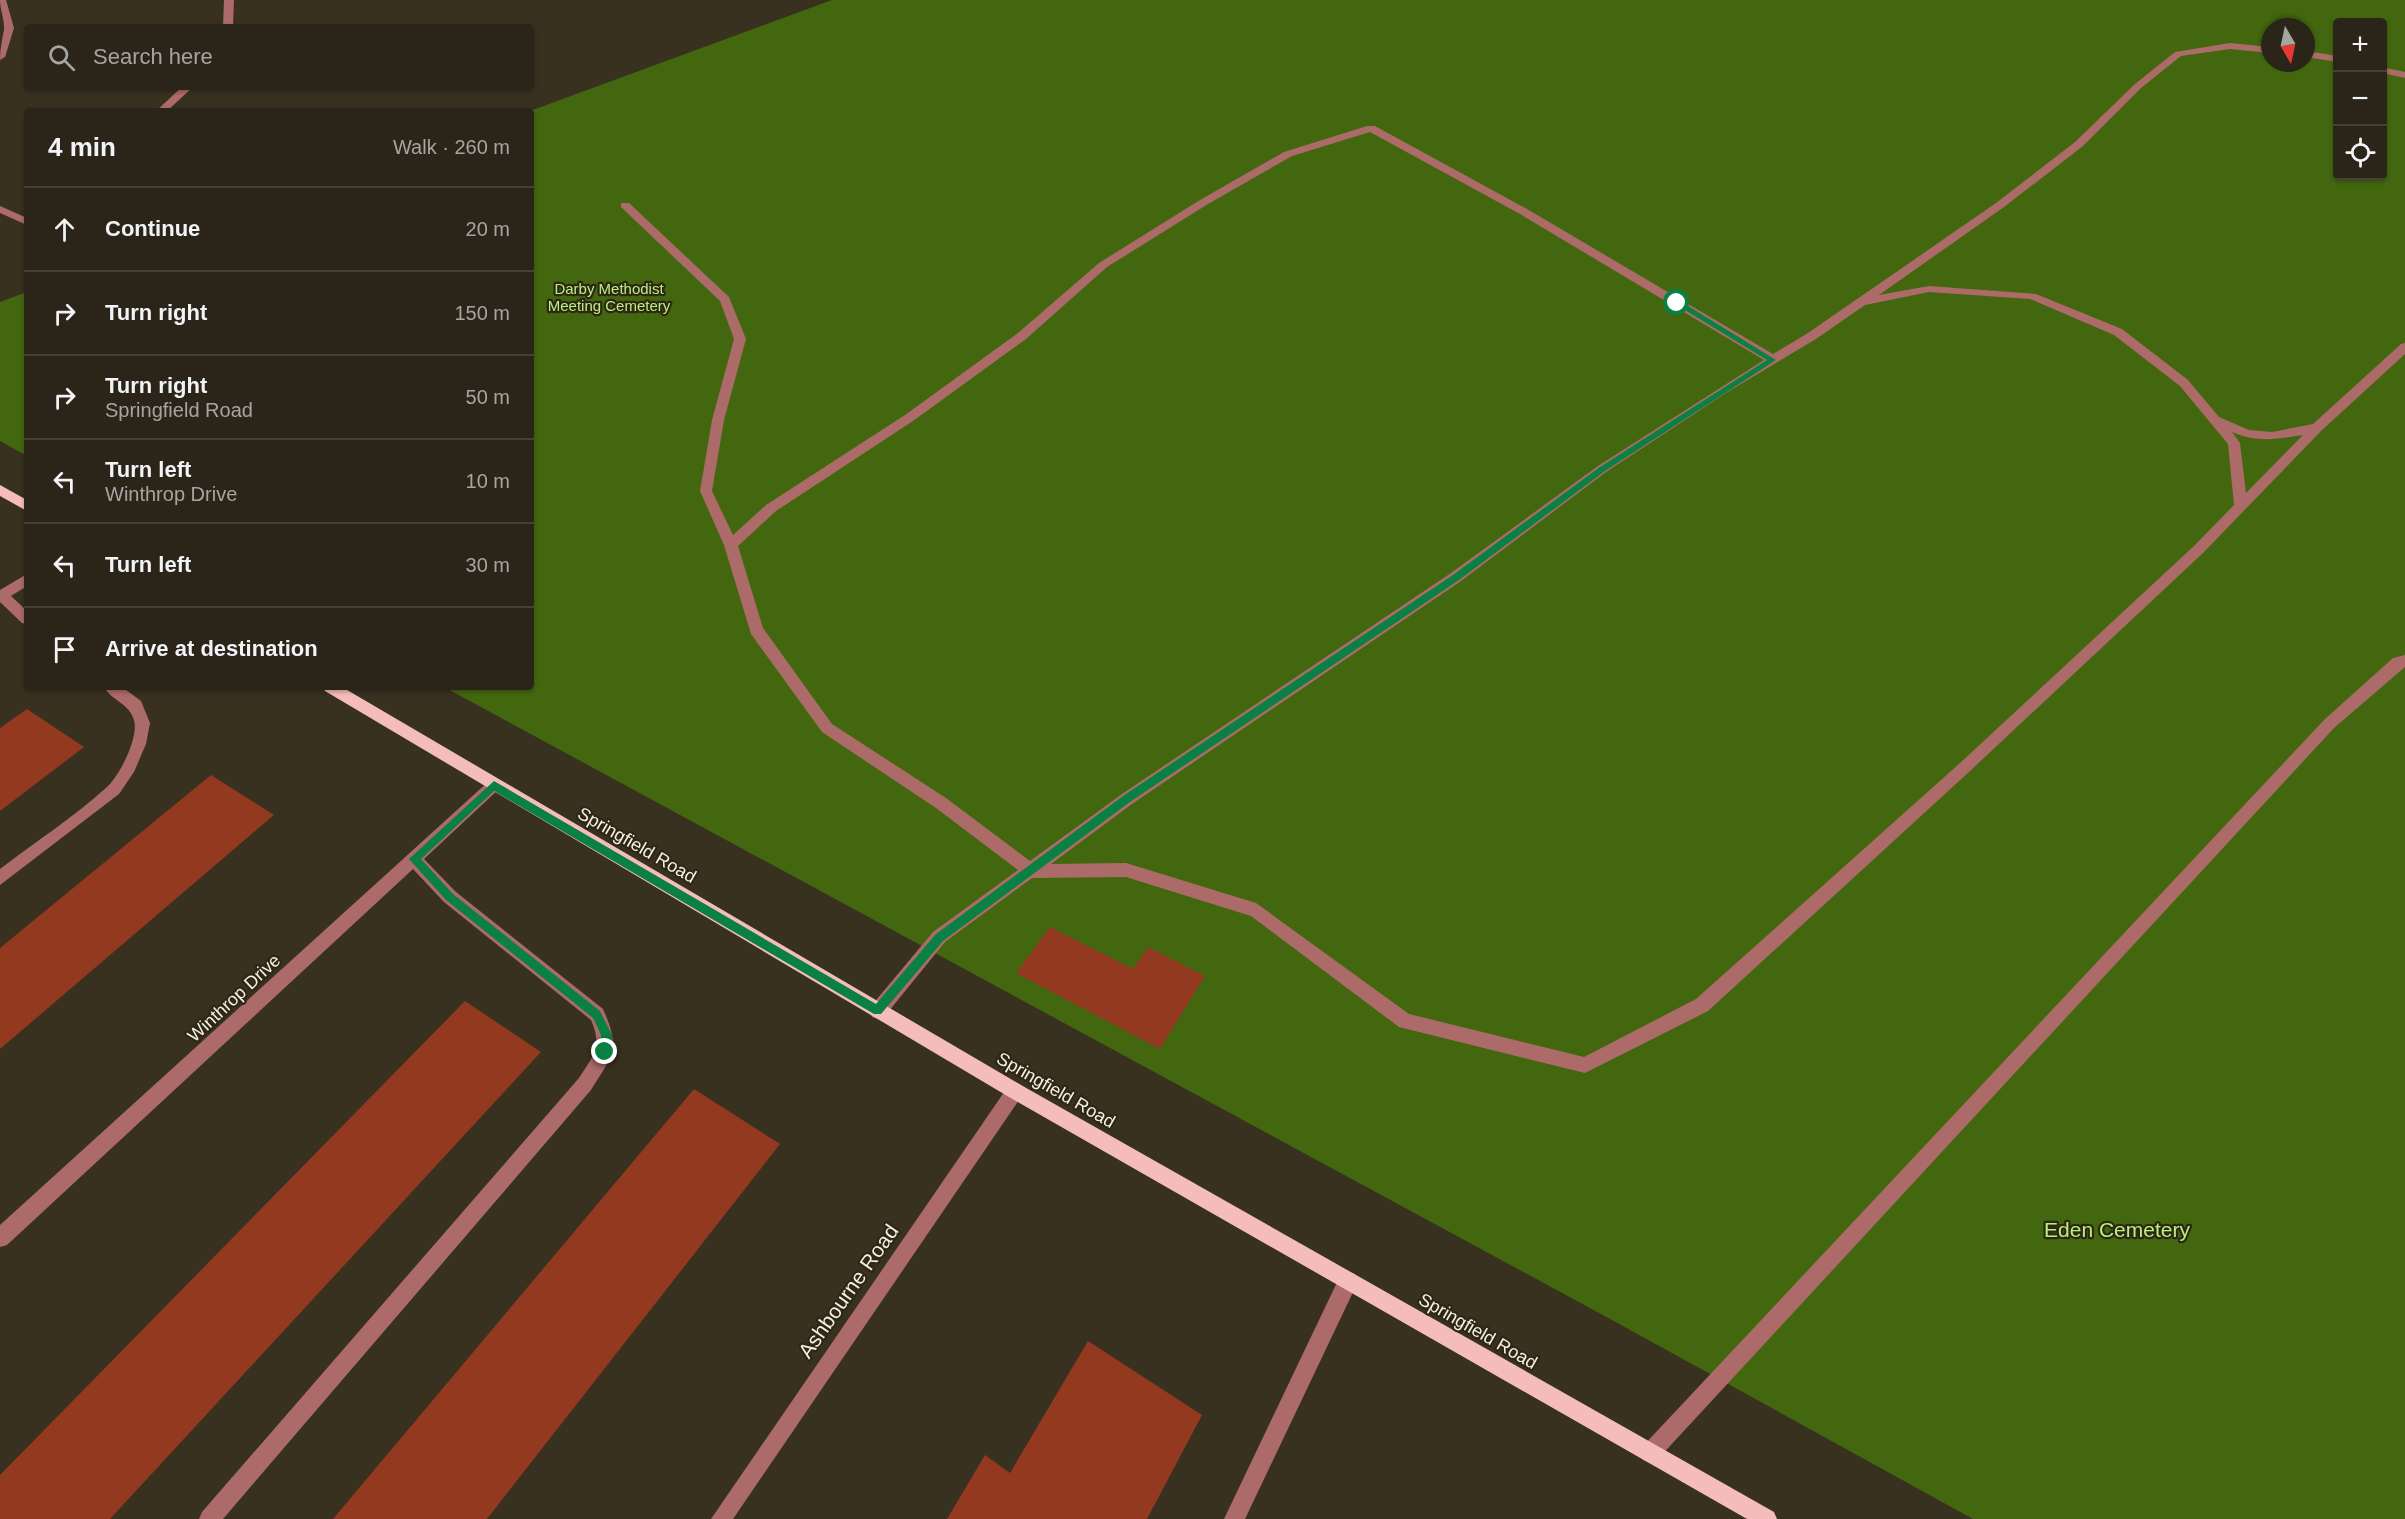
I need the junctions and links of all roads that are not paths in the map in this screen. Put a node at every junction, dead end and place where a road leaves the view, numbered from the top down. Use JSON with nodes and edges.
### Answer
{"nodes":[{"id":1,"x":0,"y":0,"type":"edge"},
{"id":2,"x":229,"y":0,"type":"edge"},
{"id":3,"x":228,"y":24,"type":"edge"},
{"id":4,"x":2261,"y":49,"type":"edge"},
{"id":5,"x":2315,"y":55,"type":"edge"},
{"id":6,"x":0,"y":57,"type":"edge"},
{"id":7,"x":2333,"y":58,"type":"edge"},
{"id":8,"x":2387,"y":71,"type":"edge"},
{"id":9,"x":2405,"y":75,"type":"edge"},
{"id":10,"x":185,"y":90,"type":"edge"},
{"id":11,"x":164,"y":108,"type":"edge"},
{"id":12,"x":625,"y":205,"type":"dead end"},
{"id":13,"x":0,"y":209,"type":"edge"},
{"id":14,"x":24,"y":221,"type":"edge"},
{"id":15,"x":1860,"y":302,"type":"junction"},
{"id":16,"x":2405,"y":347,"type":"edge"},
{"id":17,"x":1773,"y":360,"type":"junction"},
{"id":18,"x":2214,"y":418,"type":"junction"},
{"id":19,"x":2317,"y":428,"type":"junction"},
{"id":20,"x":0,"y":490,"type":"edge"},
{"id":21,"x":24,"y":504,"type":"edge"},
{"id":22,"x":2241,"y":505,"type":"junction"},
{"id":23,"x":731,"y":545,"type":"junction"},
{"id":24,"x":24,"y":581,"type":"edge"},
{"id":25,"x":1,"y":597,"type":"edge"},
{"id":26,"x":24,"y":616,"type":"edge"},
{"id":27,"x":2405,"y":661,"type":"edge"},
{"id":28,"x":115,"y":690,"type":"edge"},
{"id":29,"x":335,"y":690,"type":"edge"},
{"id":30,"x":494,"y":785,"type":"junction"},
{"id":31,"x":414,"y":859,"type":"junction"},
{"id":32,"x":1031,"y":871,"type":"junction"},
{"id":33,"x":0,"y":878,"type":"edge"},
{"id":34,"x":878,"y":1011,"type":"junction"},
{"id":35,"x":1015,"y":1091,"type":"junction"},
{"id":36,"x":0,"y":1238,"type":"edge"},
{"id":37,"x":1348,"y":1281,"type":"junction"},
{"id":38,"x":1650,"y":1453,"type":"junction"},
{"id":39,"x":209,"y":1519,"type":"edge"},
{"id":40,"x":721,"y":1519,"type":"edge"},
{"id":41,"x":1234,"y":1519,"type":"edge"},
{"id":42,"x":1767,"y":1519,"type":"edge"}],
"edges":[{"from":1,"to":6,"type":"street"},
{"from":2,"to":3,"type":"street"},
{"from":4,"to":15,"type":"street"},
{"from":5,"to":7,"type":"street"},
{"from":8,"to":9,"type":"street"},
{"from":10,"to":11,"type":"street"},
{"from":12,"to":23,"type":"street"},
{"from":13,"to":14,"type":"street"},
{"from":15,"to":17,"type":"street"},
{"from":15,"to":18,"type":"street"},
{"from":16,"to":19,"type":"street"},
{"from":17,"to":23,"type":"street"},
{"from":17,"to":32,"type":"street"},
{"from":18,"to":19,"type":"street"},
{"from":18,"to":22,"type":"street"},
{"from":19,"to":22,"type":"street"},
{"from":20,"to":21,"type":"main road"},
{"from":22,"to":32,"type":"street"},
{"from":23,"to":32,"type":"street"},
{"from":24,"to":25,"type":"street"},
{"from":25,"to":26,"type":"street"},
{"from":27,"to":38,"type":"street"},
{"from":28,"to":33,"type":"street"},
{"from":29,"to":30,"type":"main road","name":"Springfield Road"},
{"from":30,"to":31,"type":"street","name":"Winthrop Drive"},
{"from":30,"to":34,"type":"main road","name":"Springfield Road"},
{"from":31,"to":36,"type":"street","name":"Winthrop Drive"},
{"from":31,"to":39,"type":"street"},
{"from":32,"to":34,"type":"street"},
{"from":34,"to":35,"type":"main road","name":"Springfield Road"},
{"from":35,"to":37,"type":"main road","name":"Springfield Road"},
{"from":35,"to":40,"type":"street","name":"Ashbourne Road"},
{"from":37,"to":38,"type":"main road","name":"Springfield Road"},
{"from":37,"to":41,"type":"street"},
{"from":38,"to":42,"type":"main road","name":"Springfield Road"}]}
